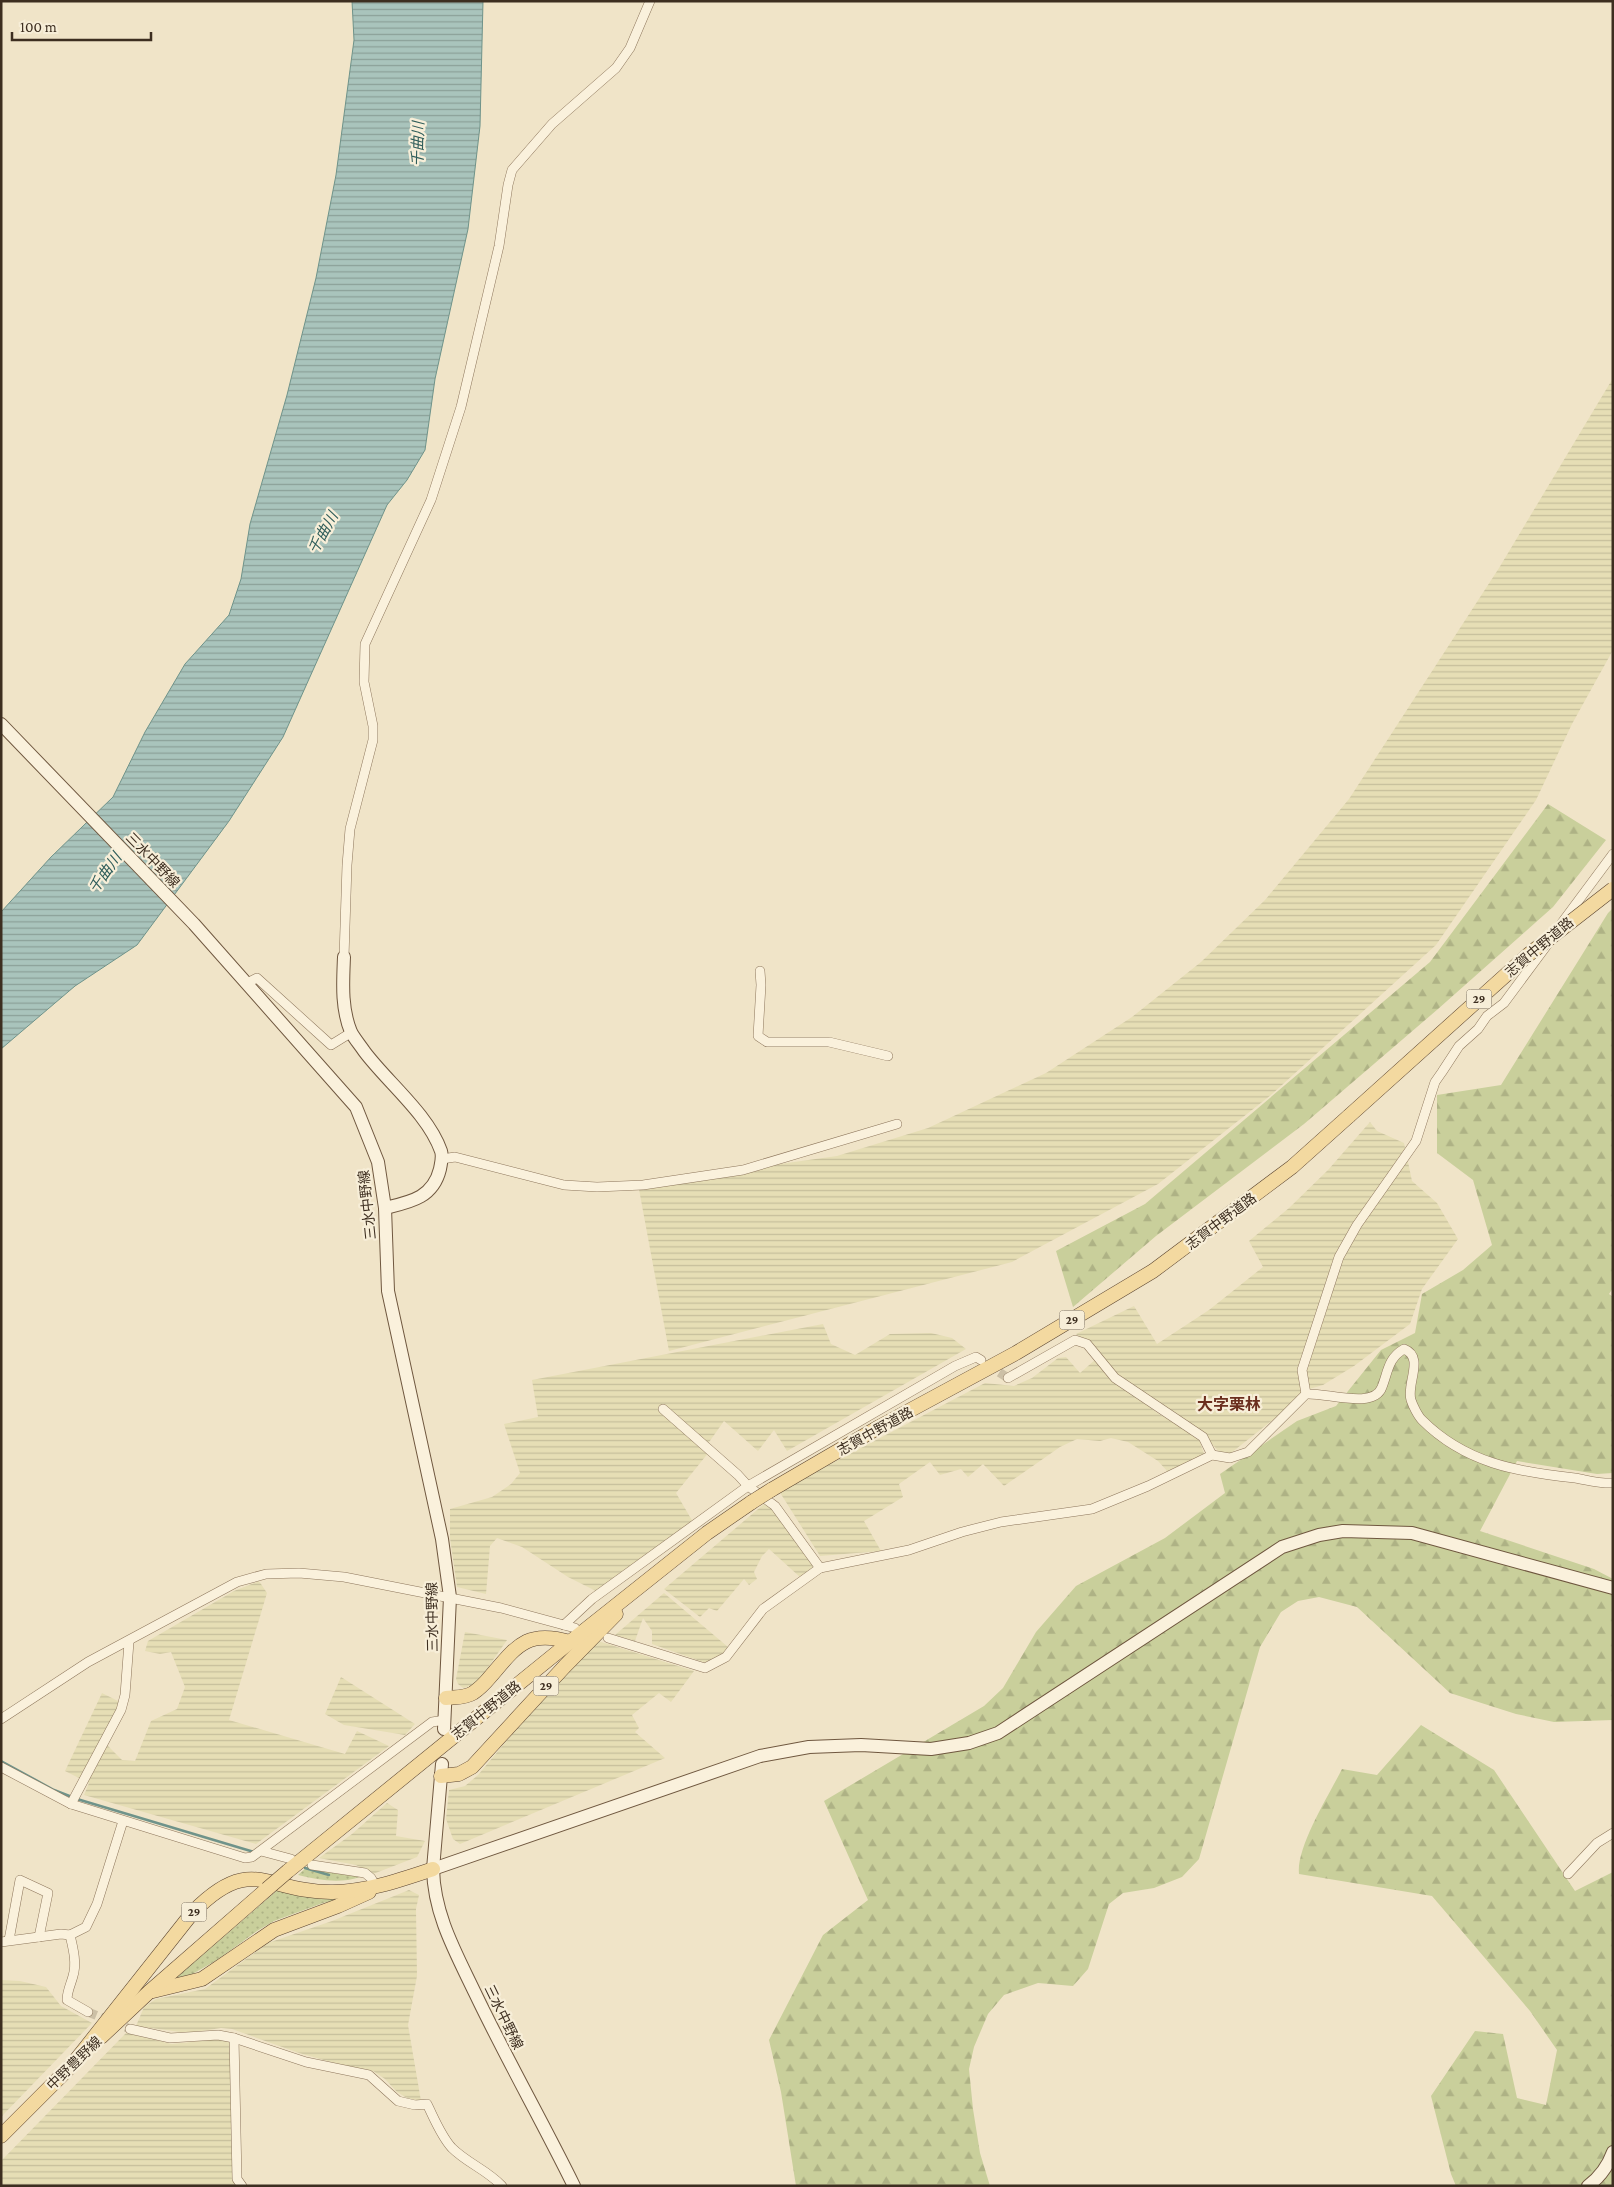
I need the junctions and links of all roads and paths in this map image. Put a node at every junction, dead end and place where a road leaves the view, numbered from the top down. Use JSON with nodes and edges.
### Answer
{"nodes":[{"id":1,"x":650,"y":1,"type":"edge"},
{"id":2,"x":1,"y":724,"type":"edge"},
{"id":3,"x":1613,"y":854,"type":"edge"},
{"id":4,"x":1613,"y":889,"type":"edge"},
{"id":5,"x":344,"y":956,"type":"joint"},
{"id":6,"x":760,"y":971,"type":"dead end"},
{"id":7,"x":247,"y":983,"type":"junction"},
{"id":8,"x":352,"y":1032,"type":"junction"},
{"id":9,"x":888,"y":1056,"type":"dead end"},
{"id":10,"x":896,"y":1124,"type":"dead end"},
{"id":11,"x":442,"y":1160,"type":"junction"},
{"id":12,"x":385,"y":1208,"type":"junction"},
{"id":13,"x":981,"y":1360,"type":"tunnel mouth"},
{"id":14,"x":1008,"y":1378,"type":"dead end"},
{"id":15,"x":1306,"y":1394,"type":"junction"},
{"id":16,"x":662,"y":1409,"type":"dead end"},
{"id":17,"x":1212,"y":1456,"type":"junction"},
{"id":18,"x":1613,"y":1483,"type":"edge"},
{"id":19,"x":748,"y":1486,"type":"junction"},
{"id":20,"x":820,"y":1568,"type":"junction"},
{"id":21,"x":645,"y":1582,"type":"junction"},
{"id":22,"x":1613,"y":1588,"type":"edge"},
{"id":23,"x":450,"y":1597,"type":"junction"},
{"id":24,"x":564,"y":1625,"type":"junction"},
{"id":25,"x":575,"y":1628,"type":"dead end"},
{"id":26,"x":608,"y":1638,"type":"dead end"},
{"id":27,"x":129,"y":1642,"type":"junction"},
{"id":28,"x":570,"y":1642,"type":"junction"},
{"id":29,"x":446,"y":1698,"type":"junction"},
{"id":30,"x":1,"y":1719,"type":"edge"},
{"id":31,"x":445,"y":1725,"type":"joint"},
{"id":32,"x":1,"y":1767,"type":"edge"},
{"id":33,"x":441,"y":1770,"type":"joint"},
{"id":34,"x":71,"y":1804,"type":"junction"},
{"id":35,"x":123,"y":1821,"type":"junction"},
{"id":36,"x":1613,"y":1833,"type":"edge"},
{"id":37,"x":259,"y":1853,"type":"junction"},
{"id":38,"x":289,"y":1865,"type":"junction"},
{"id":39,"x":312,"y":1865,"type":"dead end"},
{"id":40,"x":433,"y":1869,"type":"junction"},
{"id":41,"x":1568,"y":1874,"type":"dead end"},
{"id":42,"x":376,"y":1888,"type":"junction"},
{"id":43,"x":70,"y":1935,"type":"junction"},
{"id":44,"x":39,"y":1936,"type":"junction"},
{"id":45,"x":5,"y":1941,"type":"edge"},
{"id":46,"x":149,"y":1992,"type":"junction"},
{"id":47,"x":88,"y":2012,"type":"tunnel mouth"},
{"id":48,"x":130,"y":2029,"type":"tunnel mouth"},
{"id":49,"x":234,"y":2038,"type":"junction"},
{"id":50,"x":72,"y":2065,"type":"junction"},
{"id":51,"x":1,"y":2136,"type":"edge"},
{"id":52,"x":1613,"y":2152,"type":"edge"},
{"id":53,"x":242,"y":2186,"type":"edge"},
{"id":54,"x":502,"y":2186,"type":"edge"},
{"id":55,"x":574,"y":2186,"type":"edge"},
{"id":56,"x":1588,"y":2186,"type":"edge"}],
"edges":[{"from":1,"to":5,"type":"street"},
{"from":2,"to":7,"type":"street","name":"三水中野線"},
{"from":3,"to":15,"type":"street"},
{"from":4,"to":21,"type":"main road","name":"志賀中野道路","number":"29","bridge":true},
{"from":5,"to":8,"type":"street"},
{"from":6,"to":9,"type":"street"},
{"from":7,"to":8,"type":"street"},
{"from":7,"to":12,"type":"street","name":"三水中野線"},
{"from":8,"to":11,"type":"street"},
{"from":10,"to":11,"type":"street"},
{"from":11,"to":12,"type":"street"},
{"from":12,"to":23,"type":"street","name":"三水中野線"},
{"from":13,"to":19,"type":"street"},
{"from":14,"to":17,"type":"street"},
{"from":15,"to":17,"type":"street"},
{"from":15,"to":18,"type":"street"},
{"from":16,"to":19,"type":"street"},
{"from":17,"to":20,"type":"street"},
{"from":19,"to":20,"type":"street"},
{"from":19,"to":24,"type":"street"},
{"from":20,"to":26,"type":"street"},
{"from":21,"to":28,"type":"main road","name":"志賀中野道路","number":"29"},
{"from":21,"to":33,"type":"main road","number":"29"},
{"from":22,"to":40,"type":"street"},
{"from":23,"to":24,"type":"street"},
{"from":23,"to":27,"type":"street"},
{"from":23,"to":29,"type":"street","name":"三水中野線"},
{"from":24,"to":25,"type":"street"},
{"from":27,"to":30,"type":"street"},
{"from":27,"to":34,"type":"street"},
{"from":28,"to":29,"type":"main road"},
{"from":28,"to":38,"type":"main road","name":"志賀中野道路","number":"29"},
{"from":29,"to":31,"type":"street","name":"三水中野線"},
{"from":31,"to":37,"type":"street"},
{"from":32,"to":34,"type":"street"},
{"from":33,"to":40,"type":"street","name":"三水中野線"},
{"from":34,"to":35,"type":"street"},
{"from":35,"to":37,"type":"street"},
{"from":35,"to":43,"type":"street"},
{"from":36,"to":41,"type":"street"},
{"from":37,"to":38,"type":"street"},
{"from":38,"to":46,"type":"main road","name":"志賀中野道路","number":"29","bridge":true},
{"from":39,"to":42,"type":"street"},
{"from":40,"to":42,"type":"main road","number":"29"},
{"from":40,"to":55,"type":"street","name":"三水中野線"},
{"from":42,"to":46,"type":"main road","number":"29"},
{"from":42,"to":50,"type":"main road","number":"29"},
{"from":43,"to":44,"type":"street"},
{"from":43,"to":47,"type":"street"},
{"from":44,"to":45,"type":"street"},
{"from":44,"to":45,"type":"street"},
{"from":46,"to":50,"type":"main road","name":"中野豊野線","number":"29"},
{"from":48,"to":49,"type":"street"},
{"from":49,"to":53,"type":"street"},
{"from":49,"to":54,"type":"street"},
{"from":50,"to":51,"type":"main road","name":"中野豊野線","number":"29"},
{"from":52,"to":56,"type":"street"}]}
